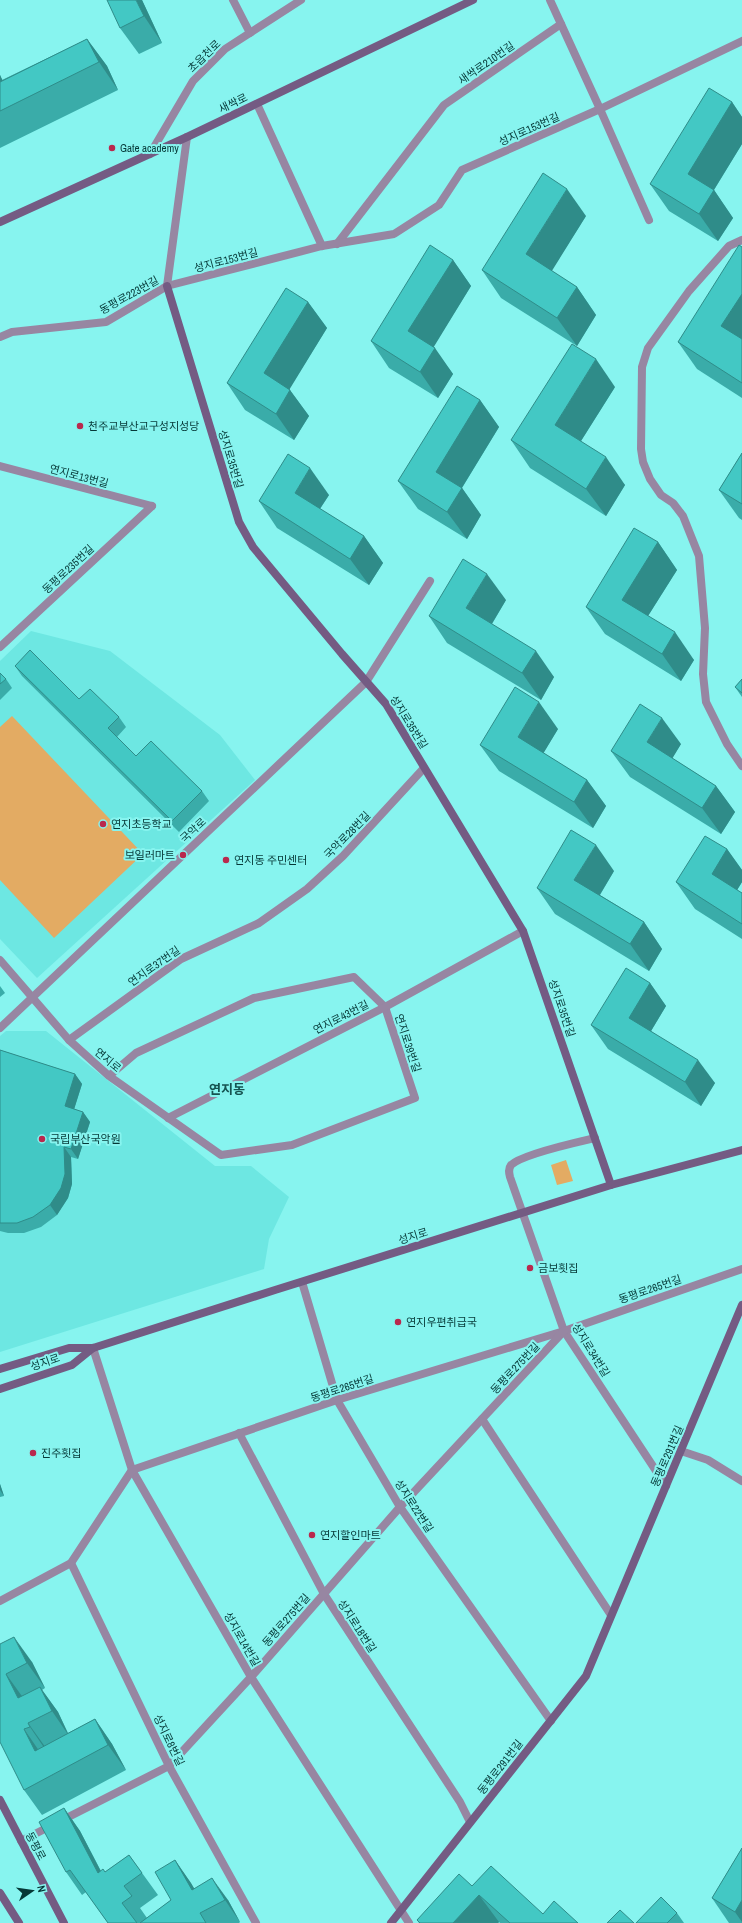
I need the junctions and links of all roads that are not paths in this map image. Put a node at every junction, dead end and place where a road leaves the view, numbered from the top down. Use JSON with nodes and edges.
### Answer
{"nodes":[{"id":1,"x":233,"y":0,"type":"edge"},
{"id":2,"x":301,"y":0,"type":"edge"},
{"id":3,"x":473,"y":0,"type":"edge"},
{"id":4,"x":550,"y":0,"type":"edge"},
{"id":5,"x":561,"y":24,"type":"junction"},
{"id":6,"x":250,"y":33,"type":"junction"},
{"id":7,"x":742,"y":41,"type":"edge"},
{"id":8,"x":257,"y":104,"type":"junction"},
{"id":9,"x":600,"y":109,"type":"junction"},
{"id":10,"x":187,"y":137,"type":"junction"},
{"id":11,"x":150,"y":154,"type":"junction"},
{"id":12,"x":649,"y":220,"type":"edge"},
{"id":13,"x":0,"y":222,"type":"edge"},
{"id":14,"x":742,"y":240,"type":"edge"},
{"id":15,"x":337,"y":244,"type":"junction"},
{"id":16,"x":322,"y":246,"type":"junction"},
{"id":17,"x":167,"y":286,"type":"junction"},
{"id":18,"x":0,"y":337,"type":"edge"},
{"id":19,"x":0,"y":466,"type":"edge"},
{"id":20,"x":152,"y":506,"type":"joint"},
{"id":21,"x":430,"y":581,"type":"dead end"},
{"id":22,"x":0,"y":647,"type":"edge"},
{"id":23,"x":366,"y":682,"type":"junction"},
{"id":24,"x":742,"y":766,"type":"edge"},
{"id":25,"x":424,"y":768,"type":"junction"},
{"id":26,"x":259,"y":923,"type":"joint"},
{"id":27,"x":523,"y":931,"type":"junction"},
{"id":28,"x":0,"y":960,"type":"edge"},
{"id":29,"x":33,"y":997,"type":"junction"},
{"id":30,"x":384,"y":1007,"type":"junction"},
{"id":31,"x":0,"y":1028,"type":"edge"},
{"id":32,"x":69,"y":1040,"type":"junction"},
{"id":33,"x":109,"y":1076,"type":"junction"},
{"id":34,"x":168,"y":1118,"type":"junction"},
{"id":35,"x":595,"y":1138,"type":"junction"},
{"id":36,"x":742,"y":1150,"type":"edge"},
{"id":37,"x":222,"y":1155,"type":"joint"},
{"id":38,"x":611,"y":1186,"type":"junction"},
{"id":39,"x":523,"y":1214,"type":"junction"},
{"id":40,"x":742,"y":1269,"type":"edge"},
{"id":41,"x":302,"y":1282,"type":"junction"},
{"id":42,"x":742,"y":1305,"type":"edge"},
{"id":43,"x":564,"y":1331,"type":"junction"},
{"id":44,"x":93,"y":1348,"type":"junction"},
{"id":45,"x":0,"y":1369,"type":"edge"},
{"id":46,"x":0,"y":1389,"type":"edge"},
{"id":47,"x":337,"y":1400,"type":"junction"},
{"id":48,"x":482,"y":1419,"type":"junction"},
{"id":49,"x":239,"y":1433,"type":"junction"},
{"id":50,"x":681,"y":1451,"type":"junction"},
{"id":51,"x":132,"y":1470,"type":"junction"},
{"id":52,"x":742,"y":1481,"type":"edge"},
{"id":53,"x":666,"y":1486,"type":"junction"},
{"id":54,"x":400,"y":1507,"type":"junction"},
{"id":55,"x":71,"y":1563,"type":"junction"},
{"id":56,"x":324,"y":1594,"type":"junction"},
{"id":57,"x":0,"y":1601,"type":"edge"},
{"id":58,"x":611,"y":1615,"type":"junction"},
{"id":59,"x":251,"y":1677,"type":"junction"},
{"id":60,"x":551,"y":1721,"type":"junction"},
{"id":61,"x":169,"y":1766,"type":"junction"},
{"id":62,"x":0,"y":1800,"type":"edge"},
{"id":63,"x":470,"y":1822,"type":"junction"},
{"id":64,"x":21,"y":1841,"type":"junction"},
{"id":65,"x":0,"y":1893,"type":"edge"},
{"id":66,"x":402,"y":1909,"type":"junction"},
{"id":67,"x":19,"y":1923,"type":"edge"},
{"id":68,"x":64,"y":1923,"type":"edge"},
{"id":69,"x":256,"y":1923,"type":"edge"},
{"id":70,"x":391,"y":1923,"type":"edge"},
{"id":71,"x":409,"y":1923,"type":"edge"}],
"edges":[{"from":1,"to":6,"type":"street"},
{"from":2,"to":6,"type":"street","name":"초읍천로"},
{"from":3,"to":8,"type":"main road","name":"새싹로"},
{"from":4,"to":5,"type":"street"},
{"from":5,"to":9,"type":"street"},
{"from":5,"to":15,"type":"street","name":"새싹로210번길"},
{"from":6,"to":11,"type":"street","name":"초읍천로"},
{"from":7,"to":9,"type":"street","name":"성지로153번길"},
{"from":8,"to":10,"type":"main road","name":"새싹로"},
{"from":8,"to":16,"type":"street"},
{"from":9,"to":12,"type":"street"},
{"from":9,"to":15,"type":"street","name":"성지로153번길"},
{"from":10,"to":11,"type":"main road","name":"새싹로"},
{"from":10,"to":17,"type":"street","name":"동평로223번길"},
{"from":11,"to":13,"type":"main road","name":"새싹로"},
{"from":14,"to":24,"type":"street"},
{"from":15,"to":16,"type":"street","name":"성지로153번길"},
{"from":16,"to":17,"type":"street","name":"성지로153번길"},
{"from":17,"to":18,"type":"street","name":"동평로223번길"},
{"from":17,"to":23,"type":"main road","name":"성지로35번길"},
{"from":19,"to":20,"type":"street","name":"연지로13번길"},
{"from":20,"to":22,"type":"street","name":"동평로235번길"},
{"from":21,"to":23,"type":"street","name":"국악로"},
{"from":23,"to":25,"type":"main road","name":"성지로35번길"},
{"from":23,"to":29,"type":"street","name":"국악로"},
{"from":25,"to":26,"type":"street","name":"국악로28번길"},
{"from":25,"to":27,"type":"main road","name":"성지로35번길"},
{"from":26,"to":32,"type":"street","name":"연지로37번길"},
{"from":27,"to":30,"type":"street","name":"연지로43번길"},
{"from":27,"to":35,"type":"main road","name":"성지로35번길"},
{"from":28,"to":29,"type":"street","name":"연지로"},
{"from":29,"to":31,"type":"street","name":"국악로"},
{"from":29,"to":32,"type":"street","name":"연지로"},
{"from":30,"to":33,"type":"street","name":"연지로39번길"},
{"from":30,"to":34,"type":"street","name":"연지로43번길"},
{"from":30,"to":37,"type":"street","name":"연지로39번길"},
{"from":32,"to":33,"type":"street","name":"연지로"},
{"from":33,"to":34,"type":"street","name":"연지로"},
{"from":34,"to":37,"type":"street","name":"연지로"},
{"from":35,"to":38,"type":"main road","name":"성지로35번길"},
{"from":35,"to":39,"type":"street","name":"성지로34번길"},
{"from":36,"to":38,"type":"main road","name":"성지로"},
{"from":38,"to":39,"type":"main road","name":"성지로"},
{"from":39,"to":41,"type":"main road","name":"성지로"},
{"from":39,"to":43,"type":"street","name":"성지로34번길"},
{"from":40,"to":43,"type":"street","name":"동평로265번길"},
{"from":41,"to":44,"type":"main road","name":"성지로"},
{"from":41,"to":47,"type":"street","name":"성지로22번길"},
{"from":42,"to":50,"type":"main road","name":"동평로291번길"},
{"from":43,"to":47,"type":"street","name":"동평로265번길"},
{"from":43,"to":48,"type":"street","name":"동평로275번길"},
{"from":43,"to":53,"type":"street","name":"성지로34번길"},
{"from":44,"to":45,"type":"main road","name":"성지로"},
{"from":44,"to":46,"type":"main road","name":"성지로"},
{"from":44,"to":51,"type":"street","name":"성지로14번길"},
{"from":47,"to":49,"type":"street","name":"동평로265번길"},
{"from":47,"to":54,"type":"street","name":"성지로22번길"},
{"from":48,"to":54,"type":"street","name":"동평로275번길"},
{"from":48,"to":58,"type":"street"},
{"from":49,"to":51,"type":"street","name":"동평로265번길"},
{"from":49,"to":56,"type":"street","name":"성지로18번길"},
{"from":50,"to":52,"type":"street"},
{"from":50,"to":53,"type":"main road","name":"동평로291번길"},
{"from":51,"to":55,"type":"street"},
{"from":51,"to":59,"type":"street","name":"성지로14번길"},
{"from":53,"to":58,"type":"main road","name":"동평로291번길"},
{"from":54,"to":56,"type":"street","name":"동평로275번길"},
{"from":54,"to":60,"type":"street","name":"성지로22번길"},
{"from":55,"to":57,"type":"street"},
{"from":55,"to":61,"type":"street","name":"성지로8번길"},
{"from":56,"to":59,"type":"street","name":"동평로275번길"},
{"from":56,"to":63,"type":"street","name":"성지로18번길"},
{"from":58,"to":60,"type":"main road","name":"동평로291번길"},
{"from":59,"to":61,"type":"street","name":"동평로275번길"},
{"from":59,"to":66,"type":"street","name":"성지로14번길"},
{"from":60,"to":63,"type":"main road","name":"동평로291번길"},
{"from":61,"to":64,"type":"street","name":"동평로275번길"},
{"from":61,"to":69,"type":"street","name":"성지로8번길"},
{"from":62,"to":64,"type":"main road","name":"동평로"},
{"from":63,"to":66,"type":"main road","name":"동평로291번길"},
{"from":64,"to":68,"type":"main road","name":"동평로"},
{"from":65,"to":67,"type":"main road"},
{"from":66,"to":70,"type":"main road","name":"동평로291번길"},
{"from":66,"to":71,"type":"street","name":"성지로14번길"}]}
